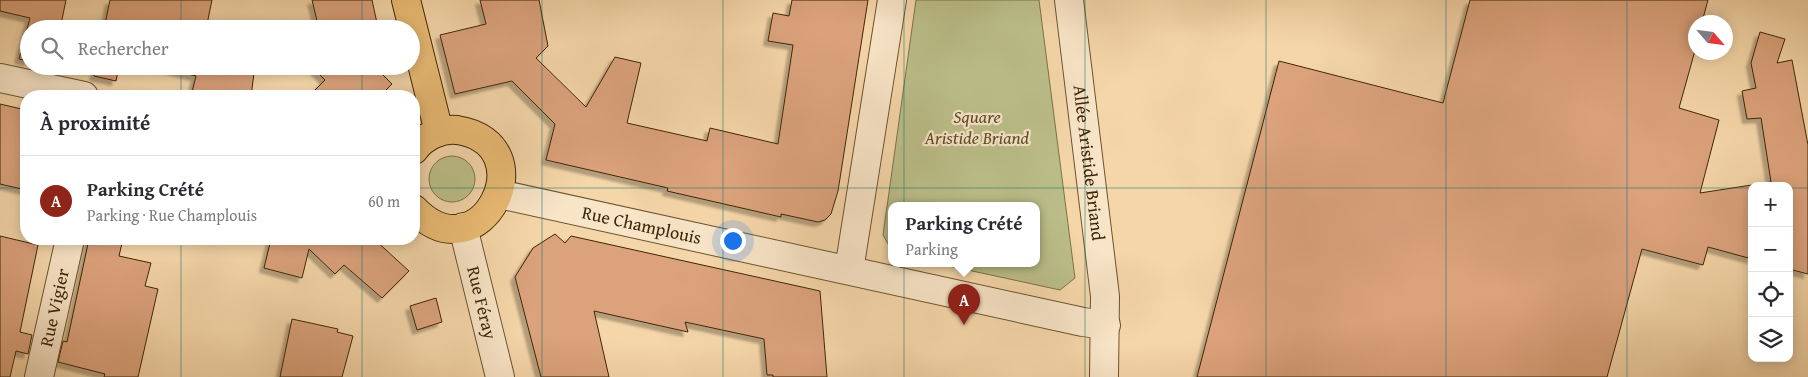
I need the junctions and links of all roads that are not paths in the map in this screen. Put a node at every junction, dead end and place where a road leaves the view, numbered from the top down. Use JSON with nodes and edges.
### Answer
{"nodes":[{"id":1,"x":406,"y":0,"type":"edge"},
{"id":2,"x":892,"y":0,"type":"edge"},
{"id":3,"x":1069,"y":0,"type":"edge"},
{"id":4,"x":411,"y":20,"type":"edge"},
{"id":5,"x":420,"y":58,"type":"edge"},
{"id":6,"x":0,"y":78,"type":"edge"},
{"id":7,"x":56,"y":90,"type":"edge"},
{"id":8,"x":438,"y":132,"type":"junction"},
{"id":9,"x":420,"y":144,"type":"edge"},
{"id":10,"x":499,"y":194,"type":"junction"},
{"id":11,"x":420,"y":216,"type":"edge"},
{"id":12,"x":463,"y":227,"type":"junction"},
{"id":13,"x":69,"y":245,"type":"edge"},
{"id":14,"x":849,"y":270,"type":"junction"},
{"id":15,"x":1106,"y":325,"type":"junction"},
{"id":16,"x":39,"y":377,"type":"edge"},
{"id":17,"x":500,"y":377,"type":"edge"},
{"id":18,"x":1104,"y":377,"type":"edge"}],
"edges":[{"from":1,"to":4,"type":"main road"},
{"from":2,"to":14,"type":"street"},
{"from":3,"to":15,"type":"street","name":"Allée Aristide Briand"},
{"from":5,"to":8,"type":"main road"},
{"from":6,"to":7,"type":"street"},
{"from":8,"to":9,"type":"main road"},
{"from":8,"to":10,"type":"main road"},
{"from":10,"to":12,"type":"main road"},
{"from":10,"to":14,"type":"street","name":"Rue Champlouis"},
{"from":11,"to":12,"type":"main road"},
{"from":12,"to":17,"type":"street","name":"Rue Féray"},
{"from":13,"to":16,"type":"street","name":"Rue Vigier"},
{"from":14,"to":15,"type":"street","name":"Rue Champlouis"},
{"from":15,"to":18,"type":"street","name":"Allée Aristide Briand"}]}
